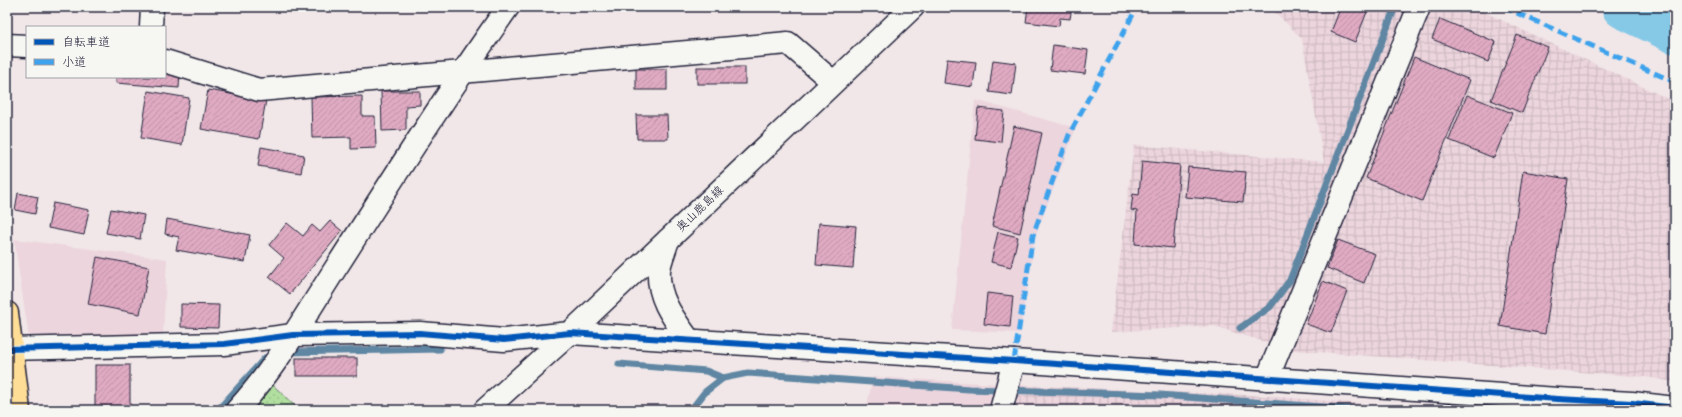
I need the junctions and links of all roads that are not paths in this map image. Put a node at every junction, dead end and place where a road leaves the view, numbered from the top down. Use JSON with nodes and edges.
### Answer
{"nodes":[{"id":1,"x":152,"y":7,"type":"edge"},
{"id":2,"x":508,"y":7,"type":"edge"},
{"id":3,"x":913,"y":7,"type":"edge"},
{"id":4,"x":1420,"y":7,"type":"edge"},
{"id":5,"x":151,"y":26,"type":"edge"},
{"id":6,"x":7,"y":46,"type":"edge"},
{"id":7,"x":26,"y":46,"type":"edge"},
{"id":8,"x":166,"y":61,"type":"edge"},
{"id":9,"x":462,"y":71,"type":"junction"},
{"id":10,"x":833,"y":82,"type":"junction"},
{"id":11,"x":668,"y":239,"type":"junction"},
{"id":12,"x":7,"y":313,"type":"edge"},
{"id":13,"x":570,"y":333,"type":"junction"},
{"id":14,"x":689,"y":340,"type":"junction"},
{"id":15,"x":285,"y":347,"type":"junction"},
{"id":16,"x":9,"y":350,"type":"edge"},
{"id":17,"x":1267,"y":379,"type":"junction"},
{"id":18,"x":1007,"y":387,"type":"edge"},
{"id":19,"x":1558,"y":405,"type":"edge"},
{"id":20,"x":1675,"y":408,"type":"edge"},
{"id":21,"x":19,"y":410,"type":"edge"},
{"id":22,"x":237,"y":410,"type":"edge"},
{"id":23,"x":486,"y":410,"type":"edge"}],
"edges":[{"from":1,"to":5,"type":"street"},
{"from":2,"to":9,"type":"street"},
{"from":3,"to":10,"type":"street","name":"奥山鹿島線"},
{"from":4,"to":17,"type":"street"},
{"from":6,"to":7,"type":"street"},
{"from":8,"to":9,"type":"street"},
{"from":9,"to":10,"type":"street"},
{"from":9,"to":15,"type":"street"},
{"from":10,"to":11,"type":"street","name":"奥山鹿島線"},
{"from":11,"to":13,"type":"street","name":"奥山鹿島線"},
{"from":11,"to":14,"type":"street"},
{"from":12,"to":16,"type":"highway"},
{"from":13,"to":14,"type":"street"},
{"from":13,"to":15,"type":"street"},
{"from":13,"to":23,"type":"street","name":"奥山鹿島線"},
{"from":14,"to":18,"type":"street"},
{"from":15,"to":16,"type":"street"},
{"from":15,"to":22,"type":"street"},
{"from":16,"to":21,"type":"highway"},
{"from":17,"to":18,"type":"street"},
{"from":17,"to":19,"type":"street"},
{"from":19,"to":20,"type":"street"}]}
